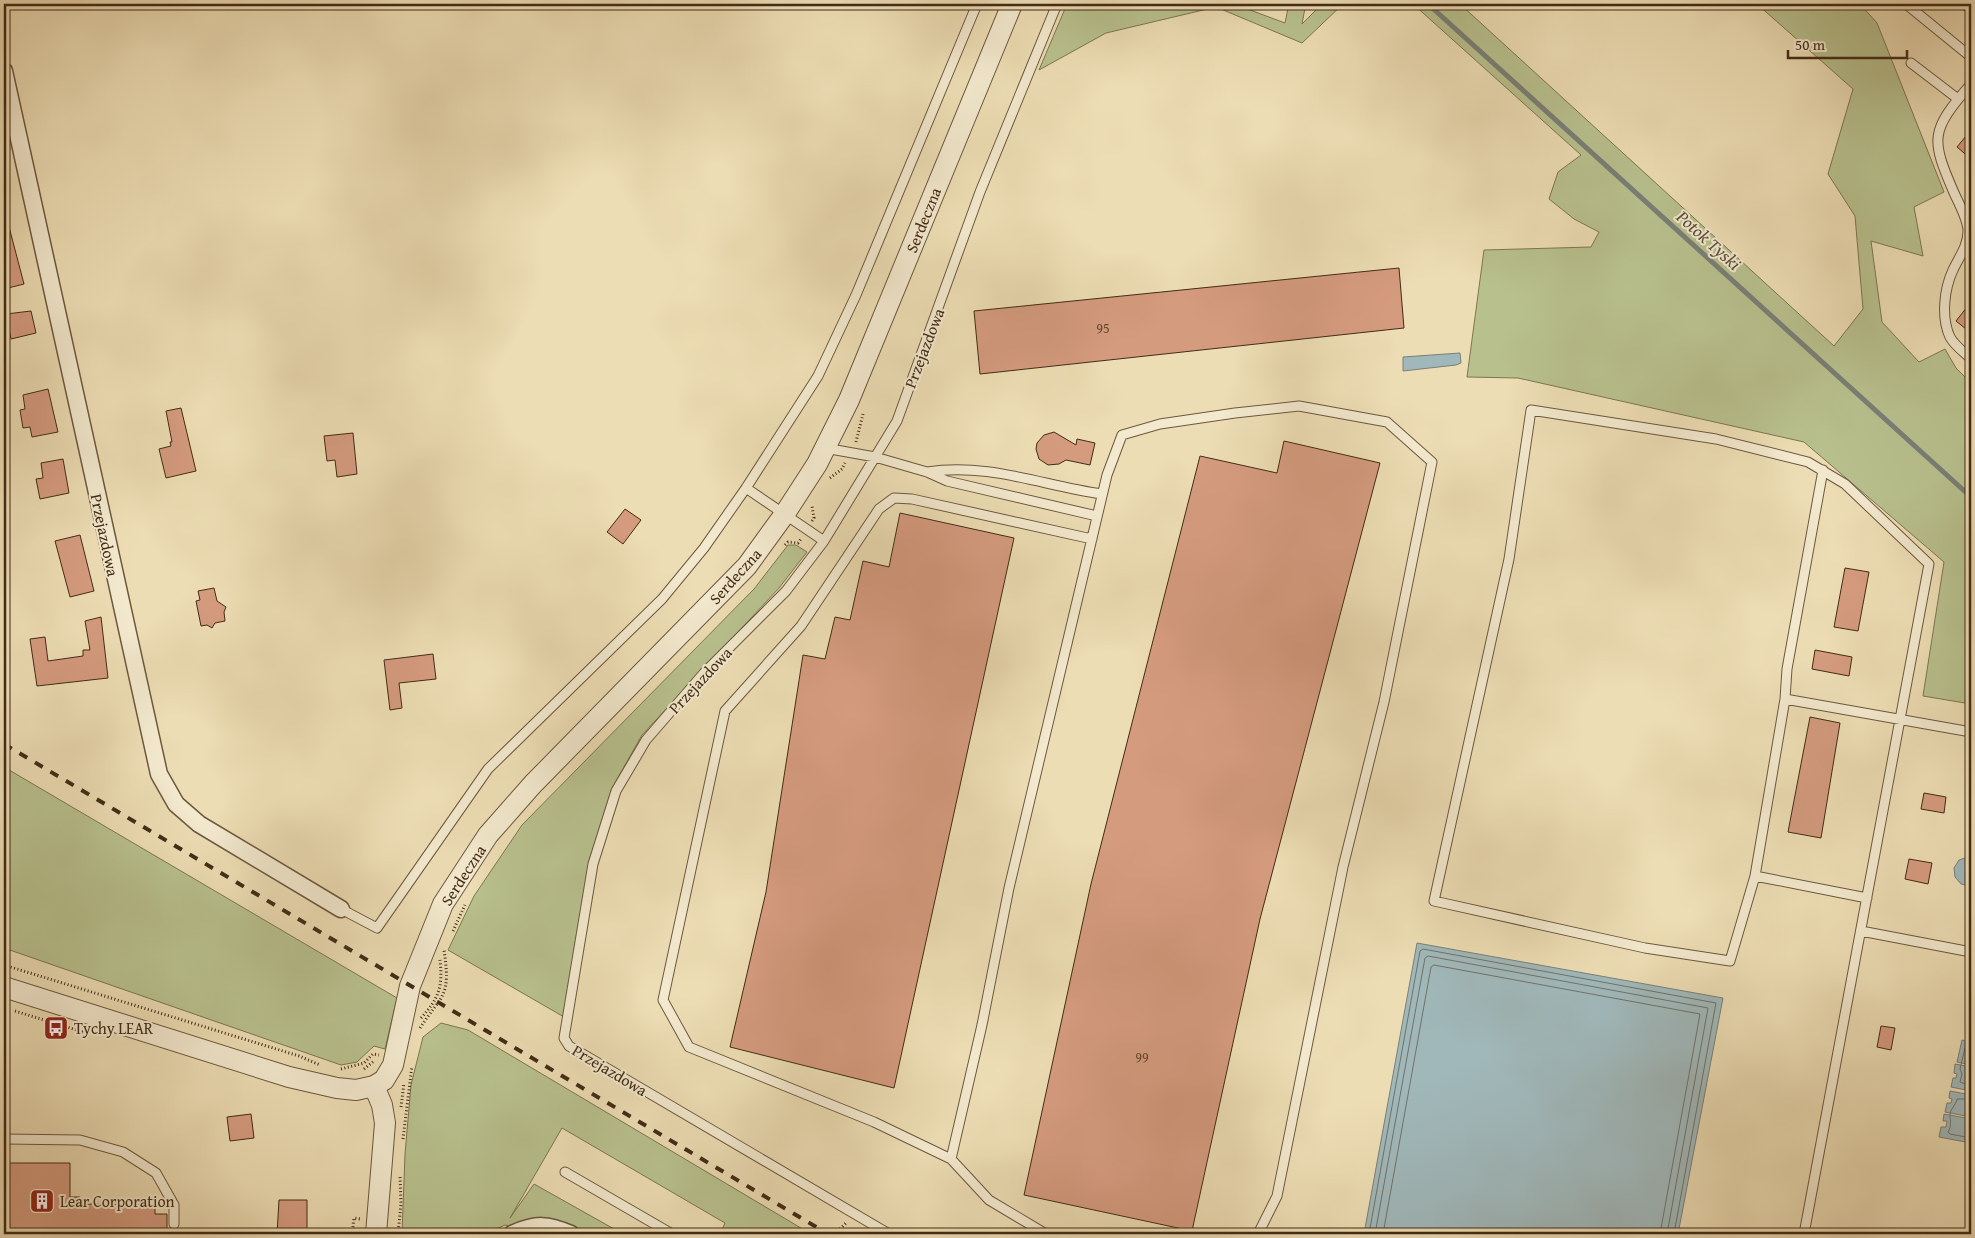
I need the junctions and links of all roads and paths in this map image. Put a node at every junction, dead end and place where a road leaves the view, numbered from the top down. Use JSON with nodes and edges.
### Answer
{"nodes":[{"id":1,"x":978,"y":4,"type":"edge"},
{"id":2,"x":1012,"y":4,"type":"edge"},
{"id":3,"x":1057,"y":4,"type":"edge"},
{"id":4,"x":1906,"y":4,"type":"edge"},
{"id":5,"x":1964,"y":4,"type":"edge"},
{"id":6,"x":1971,"y":10,"type":"edge"},
{"id":7,"x":1971,"y":57,"type":"edge"},
{"id":8,"x":1911,"y":63,"type":"dead end"},
{"id":9,"x":4,"y":71,"type":"edge"},
{"id":10,"x":1971,"y":84,"type":"edge"},
{"id":11,"x":1958,"y":99,"type":"junction"},
{"id":12,"x":1971,"y":359,"type":"edge"},
{"id":13,"x":825,"y":448,"type":"junction"},
{"id":14,"x":875,"y":457,"type":"junction"},
{"id":15,"x":1823,"y":470,"type":"junction"},
{"id":16,"x":927,"y":472,"type":"junction"},
{"id":17,"x":746,"y":488,"type":"junction"},
{"id":18,"x":1102,"y":494,"type":"junction"},
{"id":19,"x":784,"y":515,"type":"junction"},
{"id":20,"x":1097,"y":516,"type":"junction"},
{"id":21,"x":1092,"y":539,"type":"junction"},
{"id":22,"x":824,"y":541,"type":"junction"},
{"id":23,"x":1785,"y":699,"type":"junction"},
{"id":24,"x":1901,"y":718,"type":"junction"},
{"id":25,"x":1971,"y":732,"type":"edge"},
{"id":26,"x":1755,"y":876,"type":"junction"},
{"id":27,"x":1867,"y":898,"type":"junction"},
{"id":28,"x":341,"y":909,"type":"joint"},
{"id":29,"x":1861,"y":931,"type":"junction"},
{"id":30,"x":1971,"y":952,"type":"edge"},
{"id":31,"x":4,"y":965,"type":"edge"},
{"id":32,"x":4,"y":987,"type":"edge"},
{"id":33,"x":394,"y":1059,"type":"junction"},
{"id":34,"x":323,"y":1066,"type":"dead end"},
{"id":35,"x":332,"y":1068,"type":"dead end"},
{"id":36,"x":374,"y":1086,"type":"junction"},
{"id":37,"x":4,"y":1139,"type":"edge"},
{"id":38,"x":951,"y":1159,"type":"junction"},
{"id":39,"x":565,"y":1172,"type":"dead end"},
{"id":40,"x":854,"y":1214,"type":"junction"},
{"id":41,"x":174,"y":1224,"type":"dead end"},
{"id":42,"x":376,"y":1234,"type":"edge"},
{"id":43,"x":512,"y":1234,"type":"edge"},
{"id":44,"x":571,"y":1234,"type":"edge"},
{"id":45,"x":672,"y":1234,"type":"edge"},
{"id":46,"x":835,"y":1234,"type":"edge"},
{"id":47,"x":889,"y":1234,"type":"edge"},
{"id":48,"x":1046,"y":1234,"type":"edge"},
{"id":49,"x":1258,"y":1234,"type":"edge"},
{"id":50,"x":1804,"y":1234,"type":"edge"}],
"edges":[{"from":1,"to":17,"type":"lane"},
{"from":2,"to":13,"type":"street","name":"Serdeczna"},
{"from":3,"to":14,"type":"lane","name":"Przejazdowa"},
{"from":4,"to":7,"type":"lane"},
{"from":5,"to":6,"type":"lane"},
{"from":8,"to":11,"type":"lane"},
{"from":9,"to":28,"type":"street","name":"Przejazdowa"},
{"from":10,"to":11,"type":"lane"},
{"from":11,"to":12,"type":"lane"},
{"from":13,"to":14,"type":"lane"},
{"from":13,"to":19,"type":"street","name":"Serdeczna"},
{"from":14,"to":16,"type":"lane"},
{"from":14,"to":22,"type":"lane","name":"Przejazdowa"},
{"from":15,"to":23,"type":"lane"},
{"from":15,"to":24,"type":"lane"},
{"from":15,"to":26,"type":"lane"},
{"from":16,"to":18,"type":"lane"},
{"from":16,"to":20,"type":"lane"},
{"from":17,"to":19,"type":"lane"},
{"from":17,"to":28,"type":"lane"},
{"from":18,"to":20,"type":"lane"},
{"from":18,"to":49,"type":"lane"},
{"from":19,"to":22,"type":"lane"},
{"from":19,"to":33,"type":"street","name":"Serdeczna"},
{"from":20,"to":21,"type":"lane"},
{"from":21,"to":38,"type":"lane"},
{"from":21,"to":38,"type":"lane"},
{"from":22,"to":40,"type":"lane","name":"Przejazdowa"},
{"from":23,"to":24,"type":"lane"},
{"from":23,"to":26,"type":"lane"},
{"from":24,"to":25,"type":"lane"},
{"from":24,"to":27,"type":"lane"},
{"from":26,"to":27,"type":"lane"},
{"from":27,"to":29,"type":"lane"},
{"from":29,"to":30,"type":"lane"},
{"from":29,"to":50,"type":"lane"},
{"from":31,"to":34,"type":"path"},
{"from":32,"to":36,"type":"street"},
{"from":33,"to":35,"type":"path"},
{"from":33,"to":36,"type":"street","name":"Serdeczna"},
{"from":36,"to":42,"type":"street"},
{"from":37,"to":41,"type":"lane"},
{"from":38,"to":48,"type":"lane"},
{"from":39,"to":45,"type":"lane"},
{"from":40,"to":46,"type":"path"},
{"from":40,"to":47,"type":"lane","name":"Przejazdowa"},
{"from":43,"to":44,"type":"street"}]}
